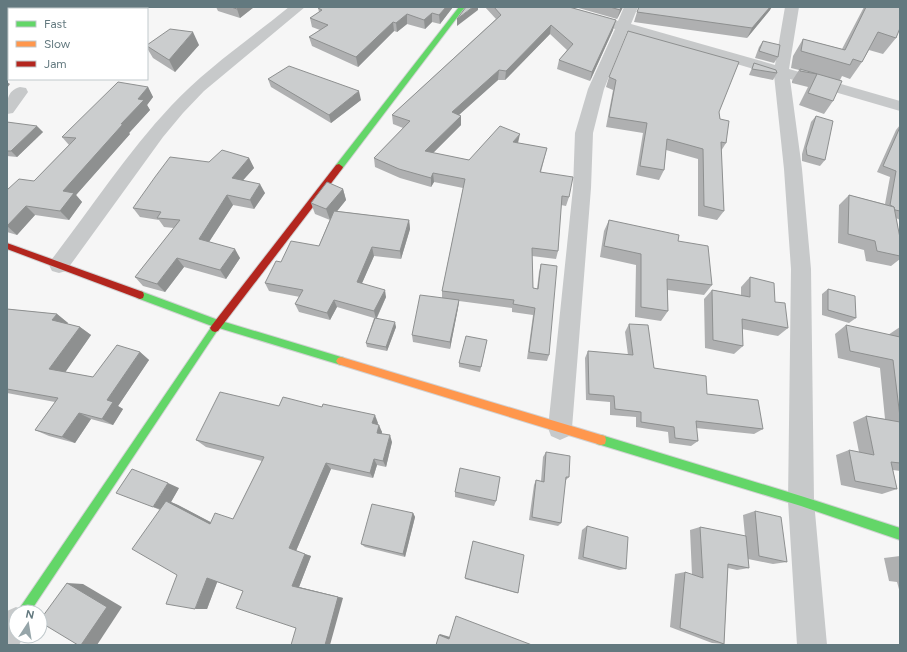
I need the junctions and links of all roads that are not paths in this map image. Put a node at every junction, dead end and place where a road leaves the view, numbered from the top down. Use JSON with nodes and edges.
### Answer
{"nodes":[{"id":1,"x":298,"y":7,"type":"edge"},
{"id":2,"x":462,"y":7,"type":"edge"},
{"id":3,"x":555,"y":7,"type":"edge"},
{"id":4,"x":631,"y":7,"type":"edge"},
{"id":5,"x":792,"y":7,"type":"edge"},
{"id":6,"x":624,"y":26,"type":"junction"},
{"id":7,"x":781,"y":71,"type":"junction"},
{"id":8,"x":20,"y":92,"type":"dead end"},
{"id":9,"x":900,"y":106,"type":"edge"},
{"id":10,"x":7,"y":109,"type":"edge"},
{"id":11,"x":7,"y":246,"type":"edge"},
{"id":12,"x":59,"y":265,"type":"junction"},
{"id":13,"x":218,"y":324,"type":"junction"},
{"id":14,"x":560,"y":428,"type":"junction"},
{"id":15,"x":801,"y":501,"type":"junction"},
{"id":16,"x":900,"y":534,"type":"edge"},
{"id":17,"x":28,"y":604,"type":"edge"},
{"id":18,"x":812,"y":645,"type":"edge"}],
"edges":[{"from":1,"to":12,"type":"street"},
{"from":2,"to":13,"type":"street"},
{"from":3,"to":6,"type":"street"},
{"from":4,"to":6,"type":"street"},
{"from":5,"to":7,"type":"street"},
{"from":6,"to":7,"type":"street"},
{"from":6,"to":14,"type":"street"},
{"from":7,"to":9,"type":"street"},
{"from":7,"to":15,"type":"street"},
{"from":8,"to":10,"type":"street"},
{"from":11,"to":12,"type":"street"},
{"from":12,"to":13,"type":"street"},
{"from":13,"to":14,"type":"street"},
{"from":13,"to":17,"type":"street"},
{"from":14,"to":15,"type":"street"},
{"from":15,"to":16,"type":"street"},
{"from":15,"to":18,"type":"street"}]}
